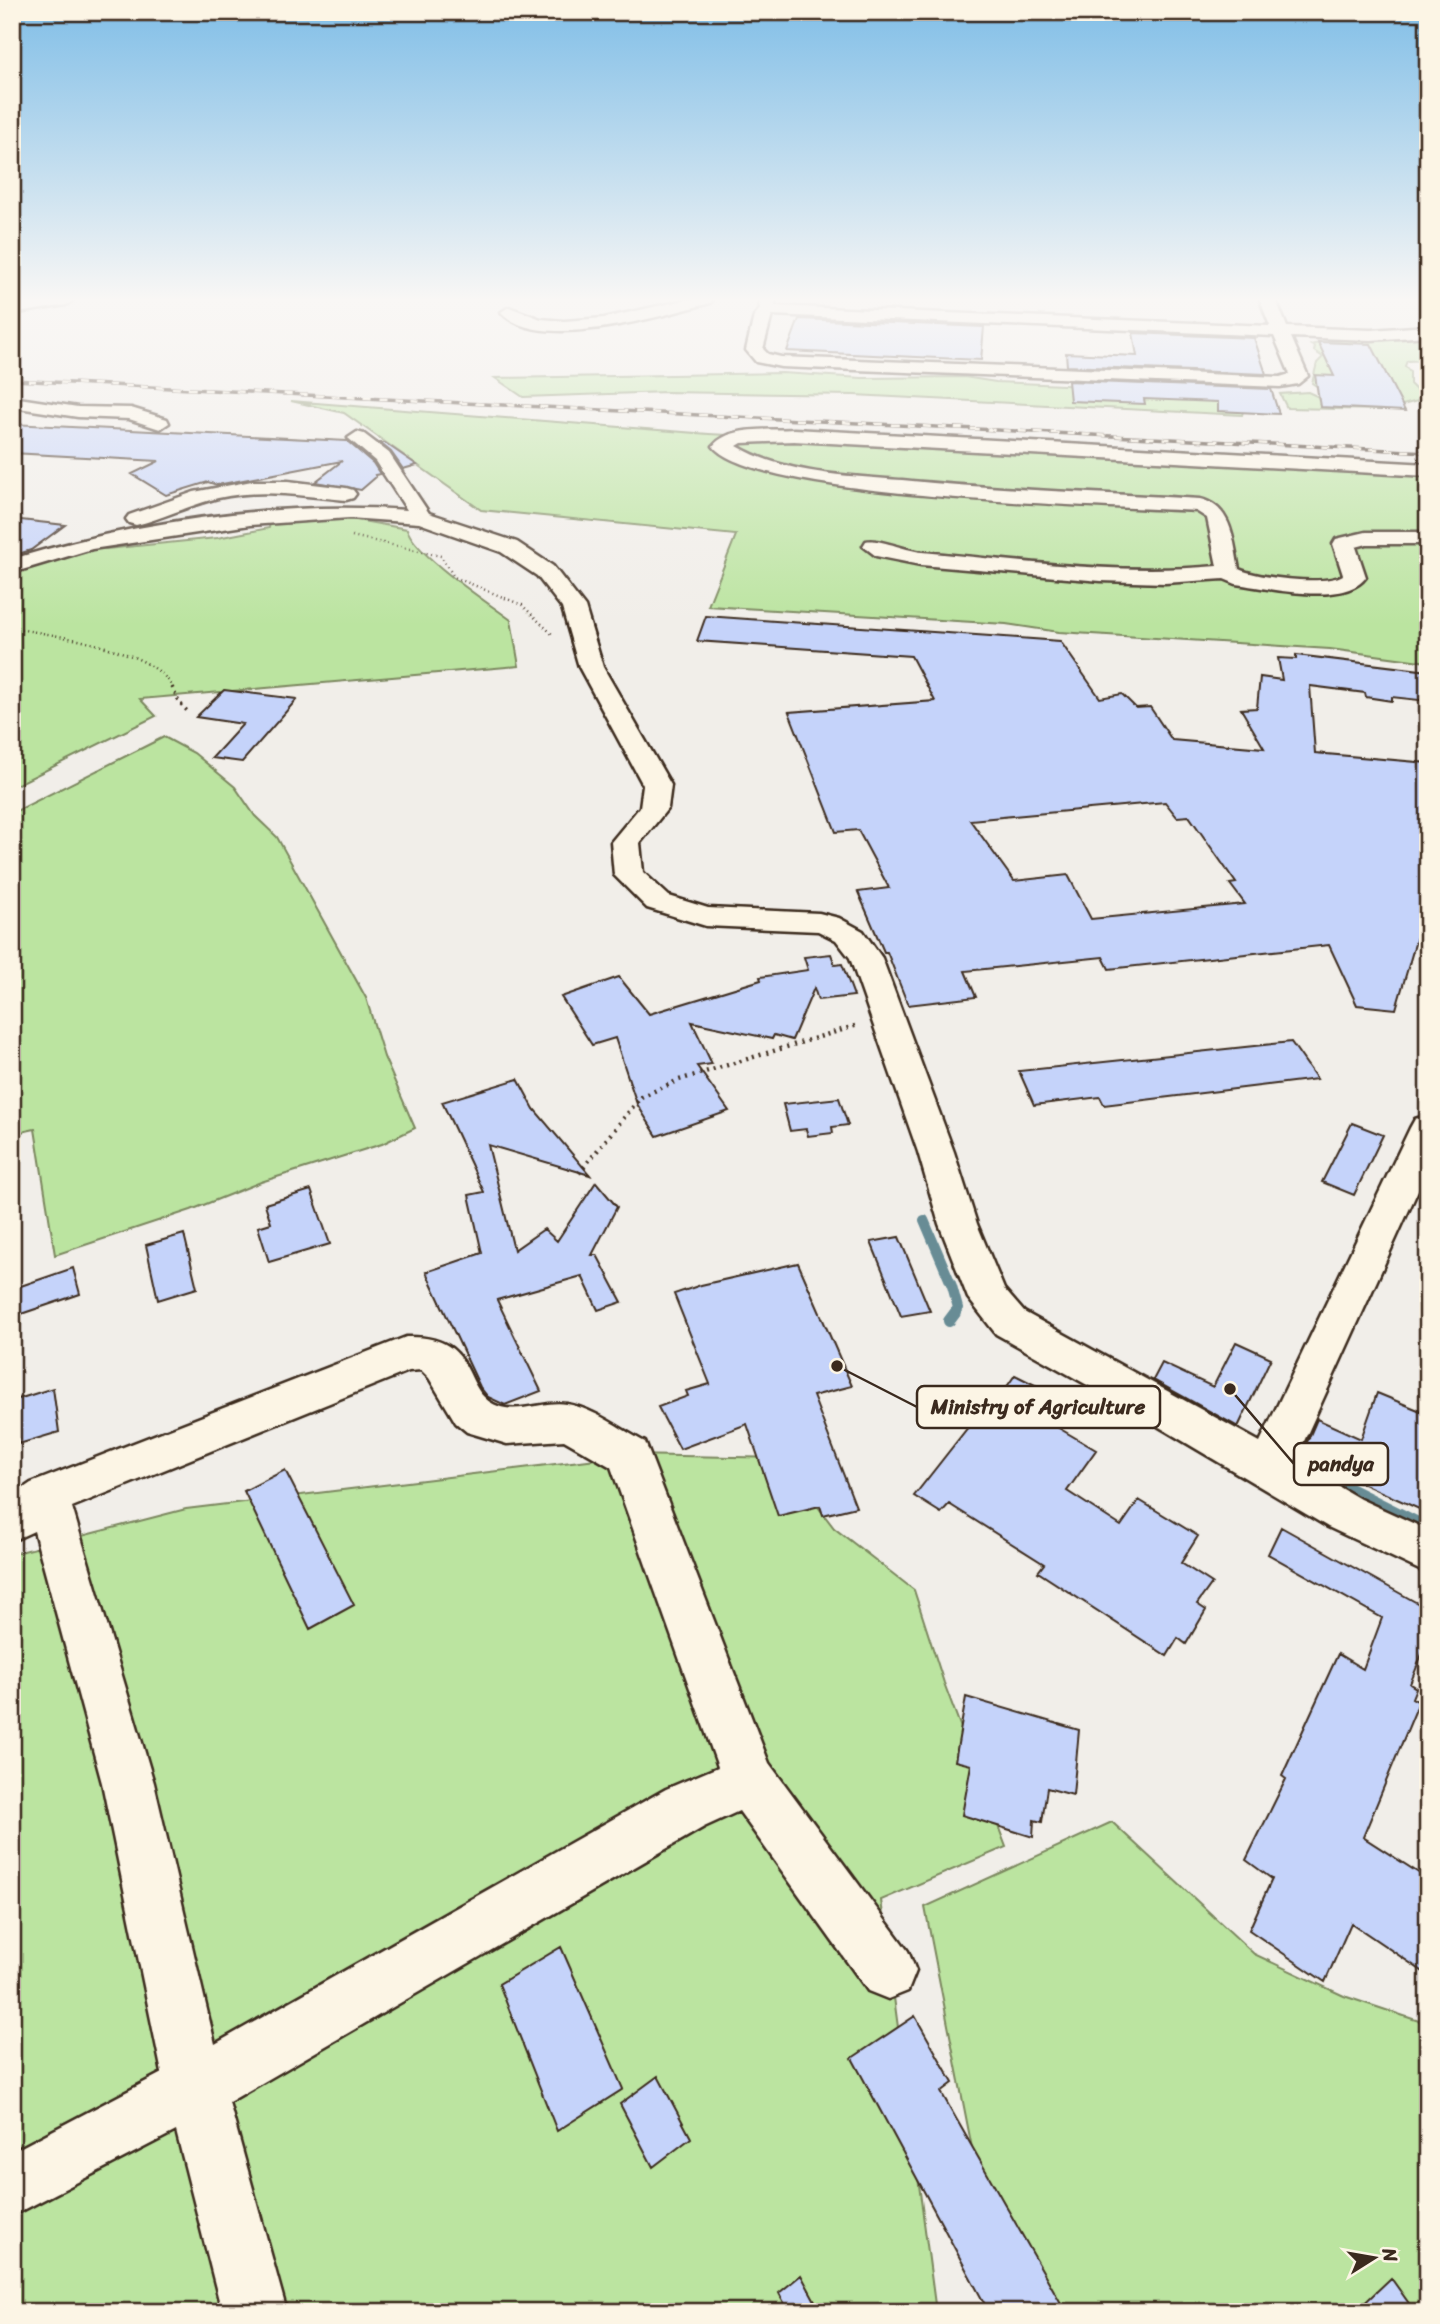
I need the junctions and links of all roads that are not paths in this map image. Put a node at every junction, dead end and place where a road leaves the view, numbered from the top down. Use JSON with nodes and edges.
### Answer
{"nodes":[{"id":1,"x":55,"y":408,"type":"edge"},
{"id":2,"x":160,"y":424,"type":"dead end"},
{"id":3,"x":357,"y":438,"type":"dead end"},
{"id":4,"x":1428,"y":470,"type":"edge"},
{"id":5,"x":416,"y":508,"type":"junction"},
{"id":6,"x":1428,"y":538,"type":"edge"},
{"id":7,"x":80,"y":546,"type":"junction"},
{"id":8,"x":874,"y":546,"type":"dead end"},
{"id":9,"x":12,"y":566,"type":"edge"},
{"id":10,"x":1229,"y":572,"type":"junction"},
{"id":11,"x":1428,"y":1128,"type":"edge"},
{"id":12,"x":1269,"y":1469,"type":"junction"},
{"id":13,"x":30,"y":1509,"type":"edge"},
{"id":14,"x":1428,"y":1553,"type":"edge"},
{"id":15,"x":749,"y":1780,"type":"junction"},
{"id":16,"x":888,"y":1971,"type":"dead end"},
{"id":17,"x":195,"y":2088,"type":"junction"},
{"id":18,"x":12,"y":2185,"type":"edge"},
{"id":19,"x":255,"y":2312,"type":"edge"}],
"edges":[{"from":1,"to":2,"type":"lane"},
{"from":3,"to":5,"type":"lane"},
{"from":4,"to":10,"type":"lane"},
{"from":5,"to":7,"type":"lane"},
{"from":5,"to":7,"type":"lane"},
{"from":5,"to":12,"type":"lane"},
{"from":6,"to":10,"type":"lane"},
{"from":7,"to":9,"type":"lane"},
{"from":8,"to":10,"type":"lane"},
{"from":11,"to":12,"type":"lane"},
{"from":12,"to":14,"type":"lane"},
{"from":13,"to":15,"type":"lane"},
{"from":13,"to":17,"type":"lane"},
{"from":15,"to":16,"type":"lane"},
{"from":15,"to":17,"type":"lane"},
{"from":17,"to":18,"type":"lane"},
{"from":17,"to":19,"type":"lane"}]}
